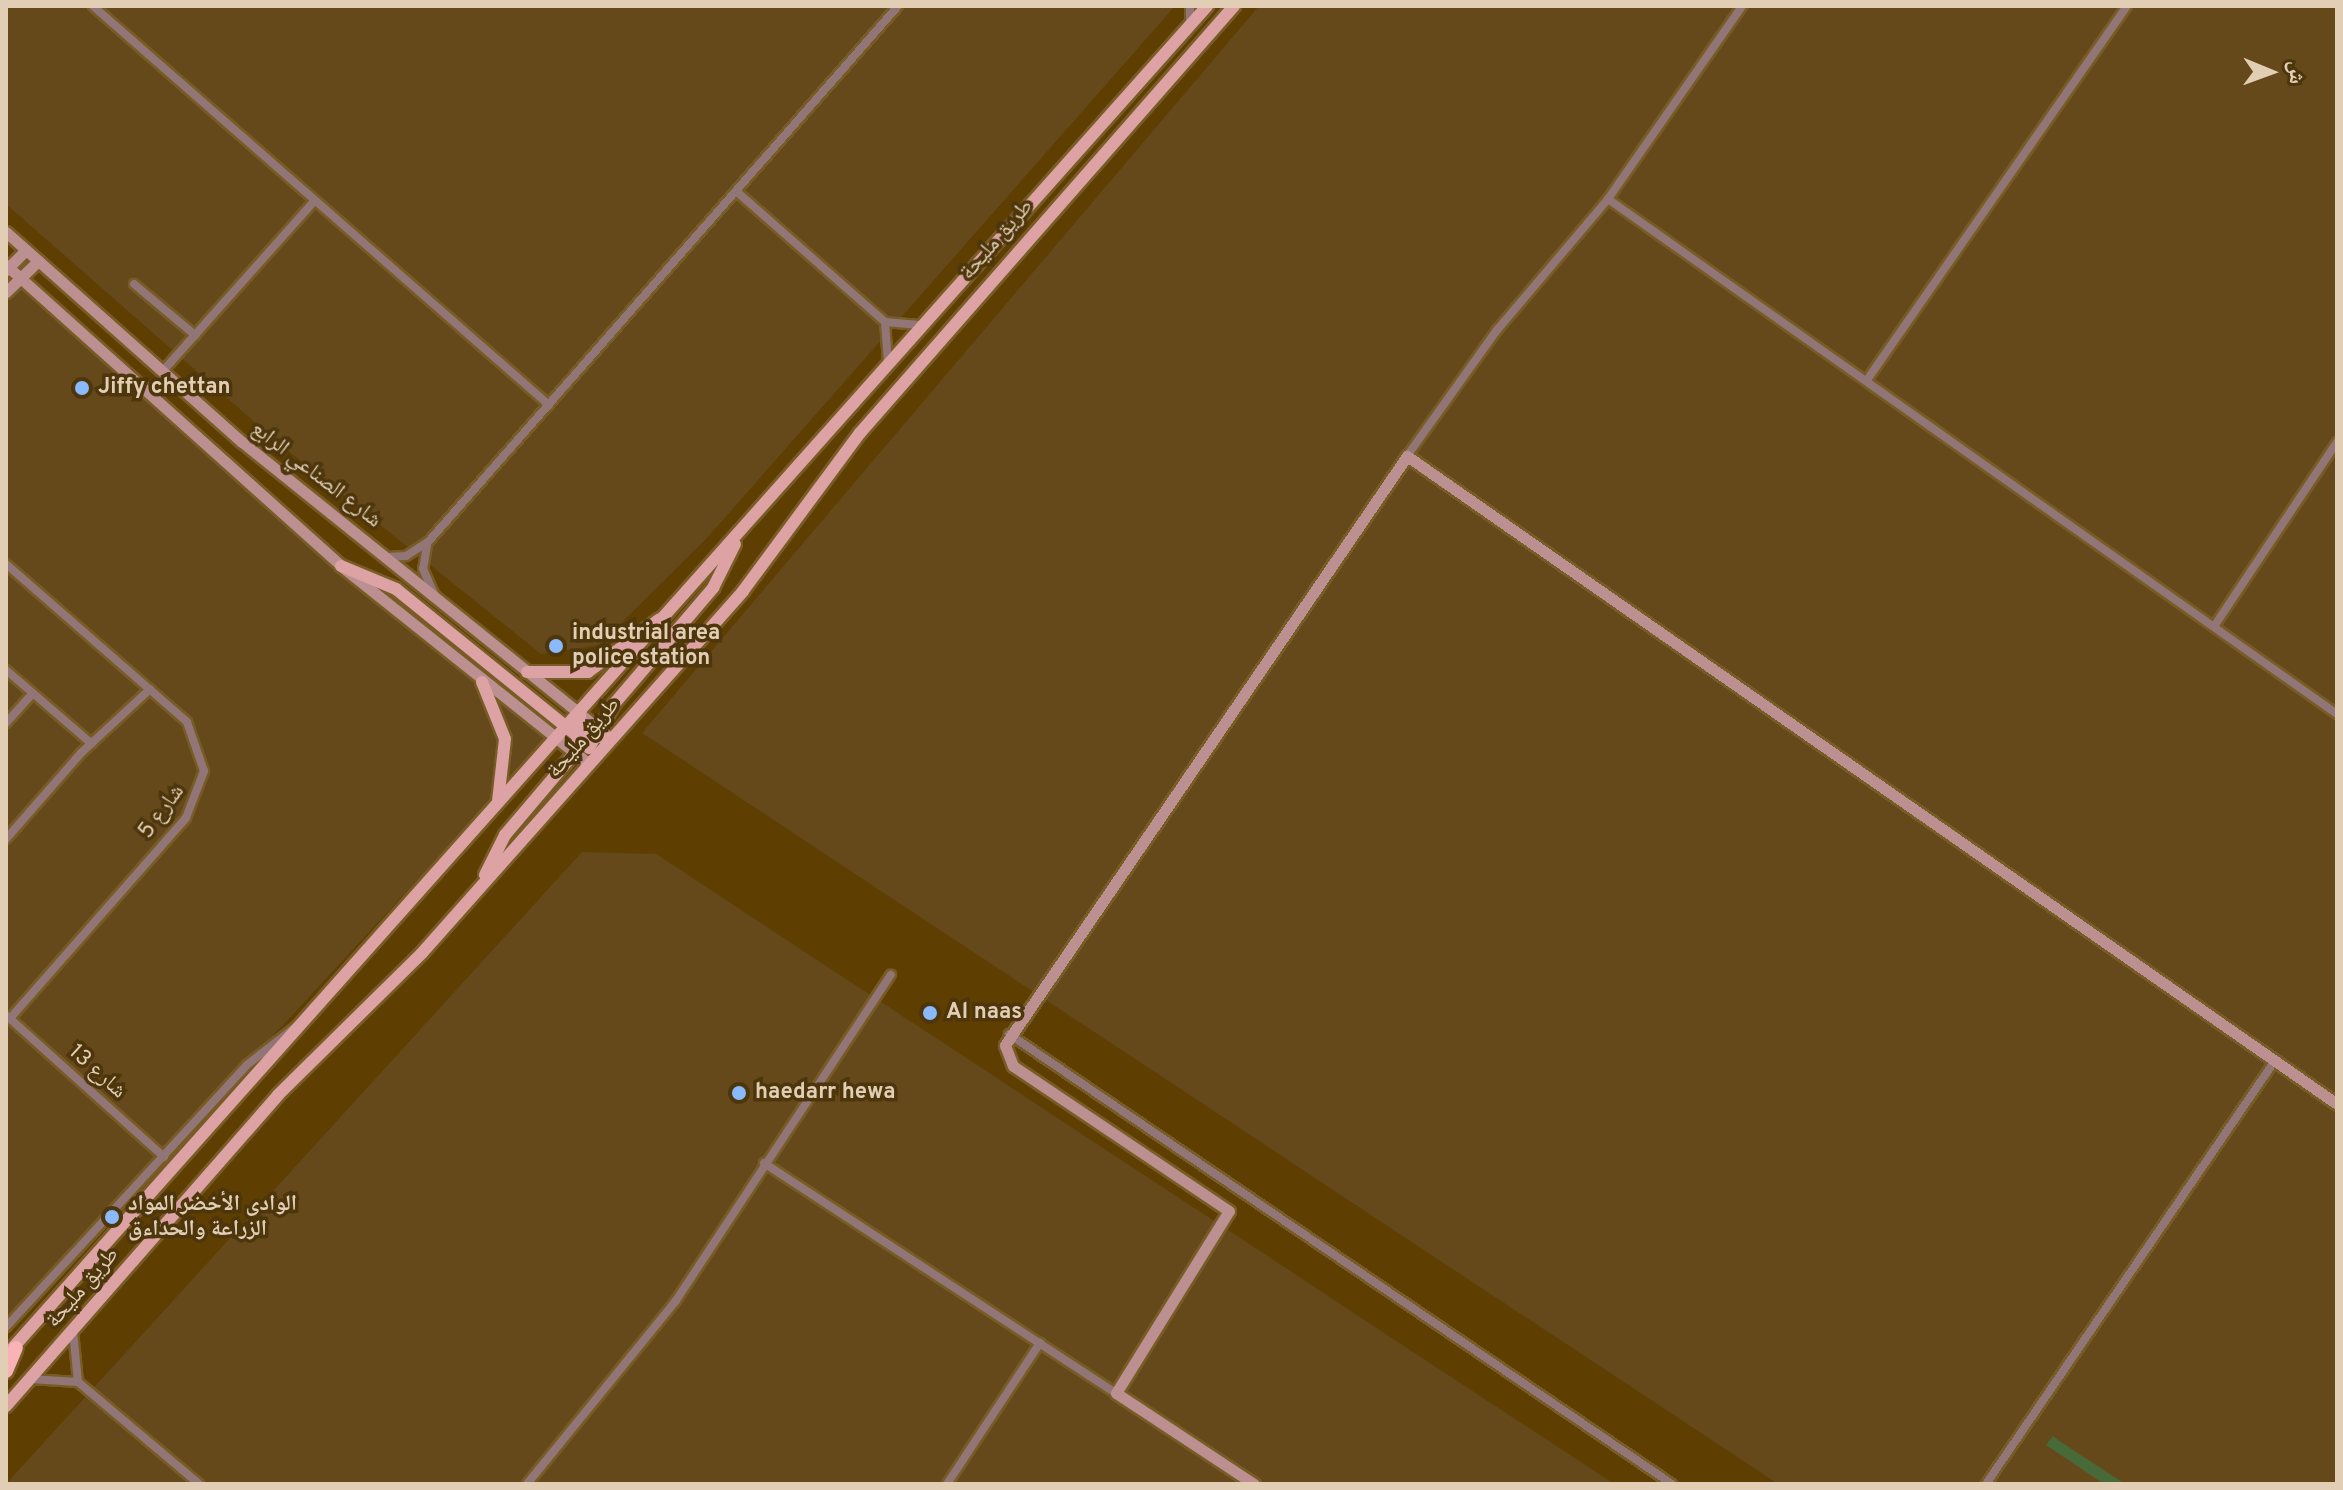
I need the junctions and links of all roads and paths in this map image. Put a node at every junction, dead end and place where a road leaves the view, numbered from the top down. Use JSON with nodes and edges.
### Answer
{"nodes":[{"id":1,"x":93,"y":6,"type":"edge"},
{"id":2,"x":898,"y":6,"type":"edge"},
{"id":3,"x":1190,"y":6,"type":"edge"},
{"id":4,"x":1207,"y":6,"type":"edge"},
{"id":5,"x":1234,"y":6,"type":"edge"},
{"id":6,"x":1742,"y":6,"type":"edge"},
{"id":7,"x":2127,"y":6,"type":"edge"},
{"id":8,"x":1190,"y":25,"type":"junction"},
{"id":9,"x":736,"y":191,"type":"junction"},
{"id":10,"x":1608,"y":199,"type":"junction"},
{"id":11,"x":315,"y":200,"type":"junction"},
{"id":12,"x":6,"y":232,"type":"edge"},
{"id":13,"x":26,"y":250,"type":"junction"},
{"id":14,"x":38,"y":261,"type":"junction"},
{"id":15,"x":7,"y":267,"type":"edge"},
{"id":16,"x":20,"y":278,"type":"junction"},
{"id":17,"x":134,"y":284,"type":"dead end"},
{"id":18,"x":6,"y":292,"type":"edge"},
{"id":19,"x":885,"y":322,"type":"junction"},
{"id":20,"x":922,"y":325,"type":"junction"},
{"id":21,"x":195,"y":335,"type":"junction"},
{"id":22,"x":888,"y":363,"type":"junction"},
{"id":23,"x":162,"y":372,"type":"junction"},
{"id":24,"x":1867,"y":380,"type":"junction"},
{"id":25,"x":549,"y":405,"type":"junction"},
{"id":26,"x":2337,"y":442,"type":"edge"},
{"id":27,"x":1407,"y":456,"type":"junction"},
{"id":28,"x":739,"y":534,"type":"junction"},
{"id":29,"x":429,"y":541,"type":"junction"},
{"id":30,"x":387,"y":557,"type":"junction"},
{"id":31,"x":6,"y":564,"type":"edge"},
{"id":32,"x":341,"y":566,"type":"junction"},
{"id":33,"x":435,"y":596,"type":"junction"},
{"id":34,"x":663,"y":618,"type":"junction"},
{"id":35,"x":2215,"y":625,"type":"junction"},
{"id":36,"x":6,"y":670,"type":"edge"},
{"id":37,"x":527,"y":672,"type":"junction"},
{"id":38,"x":482,"y":682,"type":"junction"},
{"id":39,"x":150,"y":689,"type":"junction"},
{"id":40,"x":33,"y":693,"type":"junction"},
{"id":41,"x":580,"y":714,"type":"junction"},
{"id":42,"x":2337,"y":714,"type":"edge"},
{"id":43,"x":6,"y":723,"type":"edge"},
{"id":44,"x":596,"y":727,"type":"junction"},
{"id":45,"x":567,"y":729,"type":"junction"},
{"id":46,"x":611,"y":738,"type":"junction"},
{"id":47,"x":556,"y":741,"type":"junction"},
{"id":48,"x":92,"y":744,"type":"junction"},
{"id":49,"x":585,"y":745,"type":"junction"},
{"id":50,"x":494,"y":809,"type":"junction"},
{"id":51,"x":6,"y":839,"type":"edge"},
{"id":52,"x":483,"y":881,"type":"junction"},
{"id":53,"x":891,"y":975,"type":"dead end"},
{"id":54,"x":8,"y":1017,"type":"edge"},
{"id":55,"x":306,"y":1022,"type":"junction"},
{"id":56,"x":1009,"y":1034,"type":"junction"},
{"id":57,"x":2274,"y":1062,"type":"junction"},
{"id":58,"x":2337,"y":1104,"type":"edge"},
{"id":59,"x":164,"y":1157,"type":"junction"},
{"id":60,"x":764,"y":1163,"type":"junction"},
{"id":61,"x":6,"y":1327,"type":"edge"},
{"id":62,"x":73,"y":1331,"type":"junction"},
{"id":63,"x":1040,"y":1343,"type":"junction"},
{"id":64,"x":11,"y":1351,"type":"edge"},
{"id":65,"x":6,"y":1371,"type":"edge"},
{"id":66,"x":30,"y":1379,"type":"junction"},
{"id":67,"x":78,"y":1382,"type":"junction"},
{"id":68,"x":1116,"y":1393,"type":"junction"},
{"id":69,"x":6,"y":1406,"type":"edge"},
{"id":70,"x":199,"y":1484,"type":"edge"},
{"id":71,"x":527,"y":1484,"type":"edge"},
{"id":72,"x":947,"y":1484,"type":"edge"},
{"id":73,"x":1254,"y":1484,"type":"edge"},
{"id":74,"x":1672,"y":1484,"type":"edge"},
{"id":75,"x":1986,"y":1484,"type":"edge"}],
"edges":[{"from":1,"to":11,"type":"street"},
{"from":2,"to":9,"type":"street"},
{"from":3,"to":8,"type":"street"},
{"from":4,"to":8,"type":"main road","name":"طريق مليحة"},
{"from":5,"to":46,"type":"main road","name":"طريق مليحة"},
{"from":6,"to":10,"type":"street"},
{"from":7,"to":24,"type":"street"},
{"from":8,"to":20,"type":"main road","name":"طريق مليحة"},
{"from":9,"to":19,"type":"street"},
{"from":9,"to":25,"type":"street"},
{"from":10,"to":24,"type":"street"},
{"from":10,"to":27,"type":"street"},
{"from":11,"to":21,"type":"street"},
{"from":11,"to":25,"type":"street"},
{"from":12,"to":13,"type":"main road","name":"شارع الصناعي الرابع"},
{"from":13,"to":14,"type":"main road","name":"شارع الصناعي الرابع"},
{"from":13,"to":15,"type":"main road"},
{"from":14,"to":16,"type":"main road"},
{"from":14,"to":23,"type":"main road","name":"شارع الصناعي الرابع"},
{"from":15,"to":16,"type":"main road","name":"شارع الصناعي الرابع"},
{"from":16,"to":18,"type":"main road"},
{"from":16,"to":32,"type":"main road","name":"شارع الصناعي الرابع"},
{"from":17,"to":21,"type":"street"},
{"from":19,"to":20,"type":"street"},
{"from":19,"to":22,"type":"street"},
{"from":20,"to":22,"type":"main road","name":"طريق مليحة"},
{"from":21,"to":23,"type":"street"},
{"from":22,"to":28,"type":"main road","name":"طريق مليحة"},
{"from":23,"to":30,"type":"main road","name":"شارع الصناعي الرابع"},
{"from":24,"to":35,"type":"street"},
{"from":25,"to":29,"type":"street"},
{"from":26,"to":35,"type":"street"},
{"from":27,"to":56,"type":"main road"},
{"from":27,"to":57,"type":"main road"},
{"from":28,"to":34,"type":"main road","name":"طريق مليحة"},
{"from":28,"to":44,"type":"main road"},
{"from":29,"to":30,"type":"street"},
{"from":29,"to":33,"type":"street"},
{"from":30,"to":33,"type":"main road","name":"شارع الصناعي الرابع"},
{"from":31,"to":39,"type":"street","name":"شارع 5"},
{"from":32,"to":38,"type":"main road","name":"شارع الصناعي الرابع"},
{"from":32,"to":45,"type":"main road"},
{"from":33,"to":37,"type":"main road","name":"شارع الصناعي الرابع"},
{"from":34,"to":37,"type":"main road"},
{"from":34,"to":41,"type":"main road","name":"طريق مليحة"},
{"from":35,"to":42,"type":"street"},
{"from":36,"to":40,"type":"street"},
{"from":37,"to":41,"type":"main road","name":"شارع الصناعي الرابع"},
{"from":38,"to":47,"type":"main road","name":"شارع الصناعي الرابع"},
{"from":38,"to":50,"type":"main road"},
{"from":39,"to":48,"type":"street"},
{"from":39,"to":54,"type":"street","name":"شارع 5"},
{"from":40,"to":43,"type":"street"},
{"from":40,"to":48,"type":"street"},
{"from":41,"to":44,"type":"main road","name":"شارع الصناعي الرابع"},
{"from":41,"to":45,"type":"main road","name":"طريق مليحة"},
{"from":41,"to":49,"type":"main road"},
{"from":44,"to":46,"type":"main road","name":"شارع الصناعي الرابع"},
{"from":44,"to":49,"type":"main road"},
{"from":45,"to":47,"type":"main road","name":"طريق مليحة"},
{"from":45,"to":49,"type":"main road"},
{"from":46,"to":49,"type":"main road","name":"طريق مليحة"},
{"from":47,"to":49,"type":"main road"},
{"from":47,"to":50,"type":"main road","name":"طريق مليحة"},
{"from":48,"to":51,"type":"street"},
{"from":49,"to":52,"type":"main road"},
{"from":49,"to":52,"type":"main road","name":"طريق مليحة"},
{"from":50,"to":55,"type":"main road","name":"طريق مليحة"},
{"from":52,"to":62,"type":"main road","name":"طريق مليحة"},
{"from":53,"to":60,"type":"street"},
{"from":54,"to":59,"type":"street","name":"شارع 13"},
{"from":55,"to":59,"type":"street"},
{"from":55,"to":64,"type":"main road","name":"طريق مليحة"},
{"from":56,"to":68,"type":"main road"},
{"from":56,"to":74,"type":"street"},
{"from":57,"to":58,"type":"main road"},
{"from":57,"to":75,"type":"street"},
{"from":59,"to":61,"type":"street"},
{"from":60,"to":63,"type":"street"},
{"from":60,"to":71,"type":"street"},
{"from":62,"to":66,"type":"main road","name":"طريق مليحة"},
{"from":62,"to":67,"type":"street"},
{"from":63,"to":68,"type":"street"},
{"from":63,"to":72,"type":"street"},
{"from":64,"to":65,"type":"highway"},
{"from":66,"to":67,"type":"street"},
{"from":66,"to":69,"type":"main road","name":"طريق مليحة"},
{"from":67,"to":70,"type":"street"},
{"from":68,"to":73,"type":"main road"}]}
